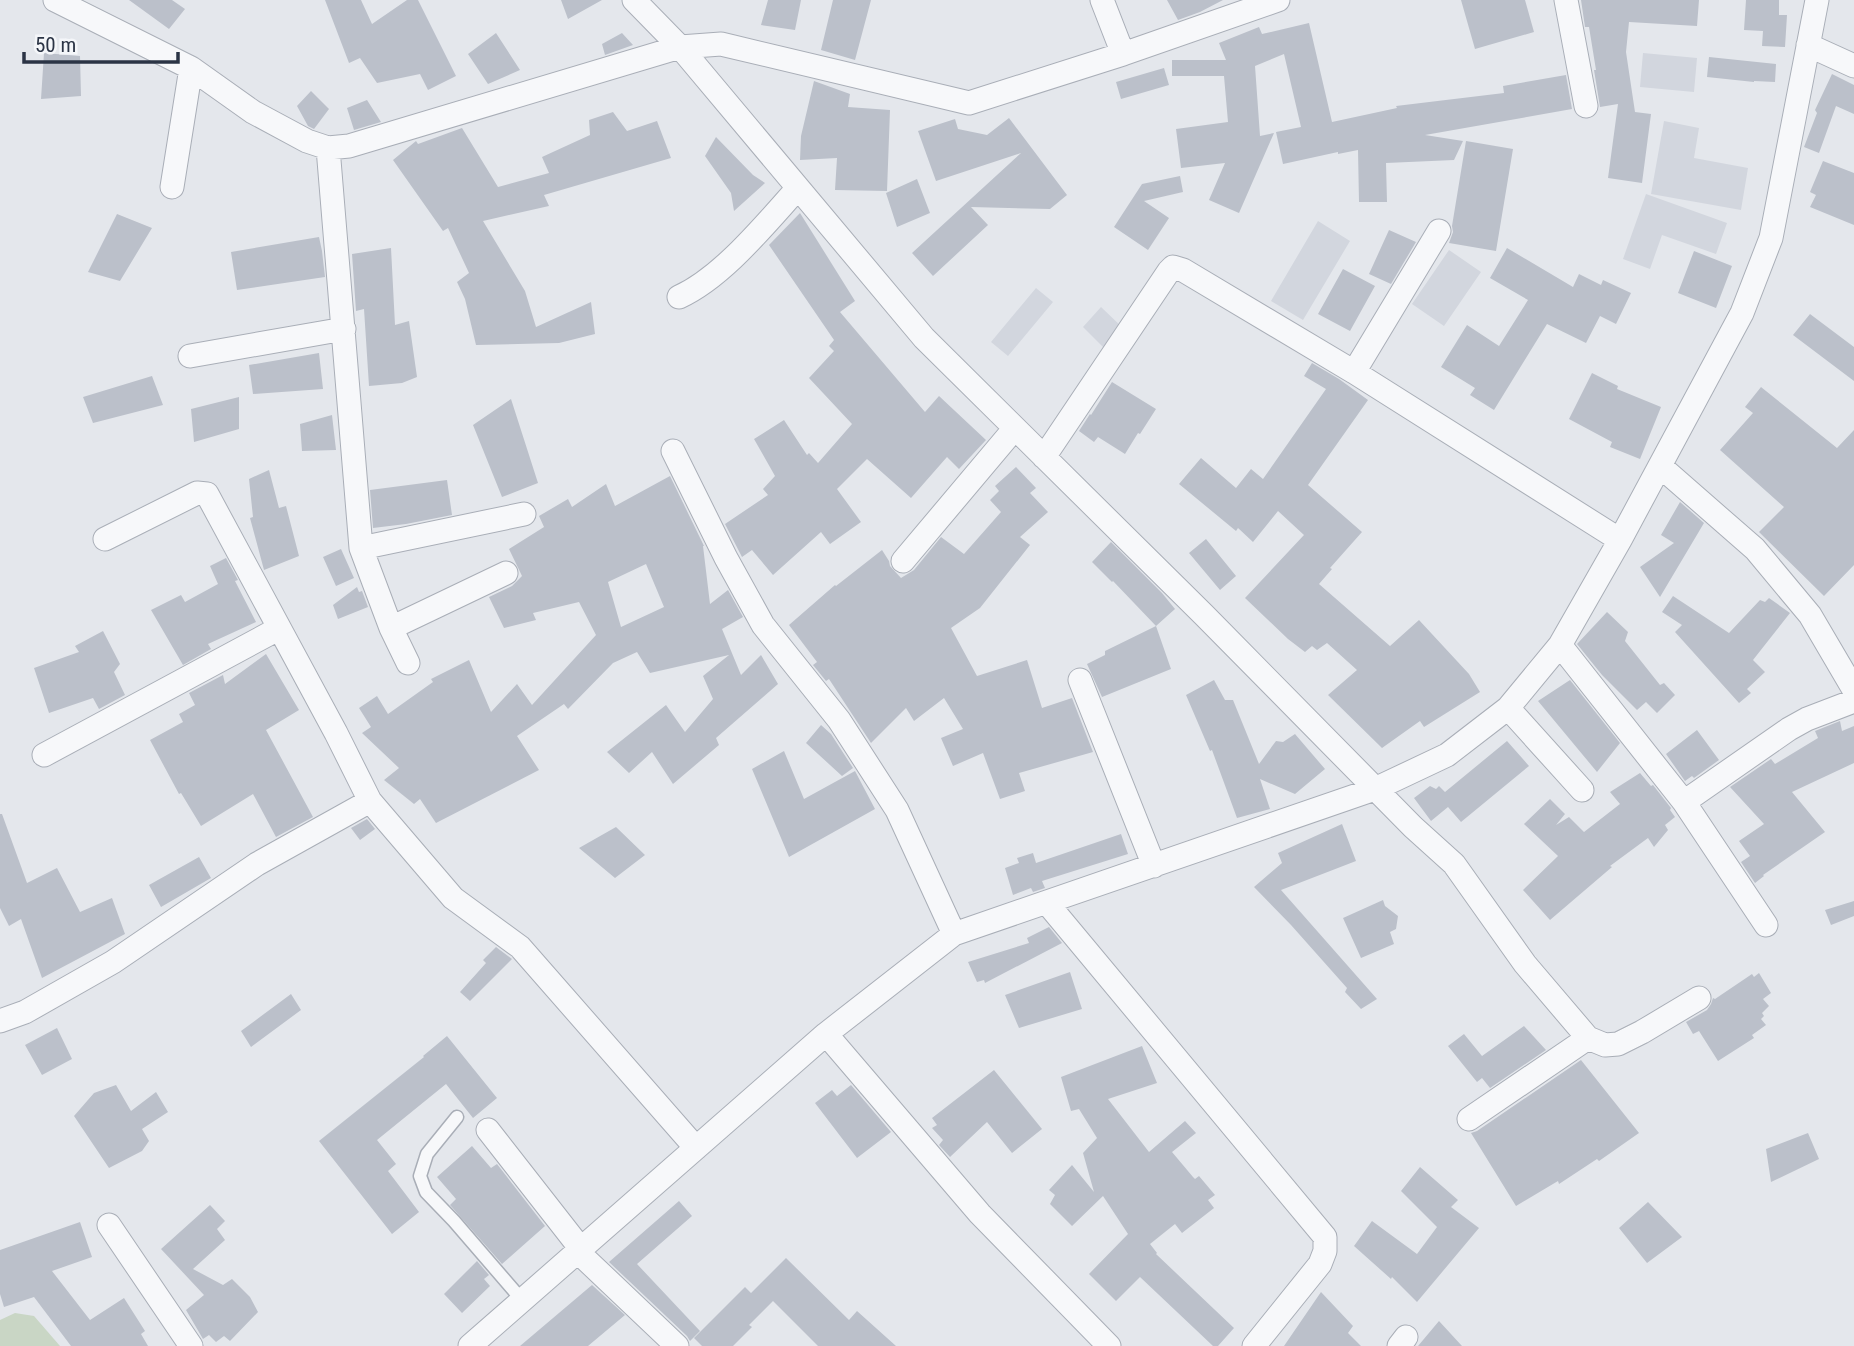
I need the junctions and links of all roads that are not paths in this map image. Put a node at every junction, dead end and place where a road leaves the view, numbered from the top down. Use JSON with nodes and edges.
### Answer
{"nodes":[{"id":1,"x":55,"y":0,"type":"edge"},
{"id":2,"x":634,"y":0,"type":"edge"},
{"id":3,"x":1102,"y":0,"type":"edge"},
{"id":4,"x":1278,"y":0,"type":"edge"},
{"id":5,"x":1566,"y":0,"type":"edge"},
{"id":6,"x":1817,"y":0,"type":"edge"},
{"id":7,"x":1808,"y":46,"type":"junction"},
{"id":8,"x":680,"y":47,"type":"junction"},
{"id":9,"x":1123,"y":54,"type":"junction"},
{"id":10,"x":1854,"y":66,"type":"edge"},
{"id":11,"x":191,"y":68,"type":"junction"},
{"id":12,"x":1586,"y":106,"type":"dead end"},
{"id":13,"x":328,"y":148,"type":"junction"},
{"id":14,"x":172,"y":187,"type":"dead end"},
{"id":15,"x":798,"y":188,"type":"junction"},
{"id":16,"x":1439,"y":231,"type":"dead end"},
{"id":17,"x":679,"y":297,"type":"dead end"},
{"id":18,"x":344,"y":330,"type":"junction"},
{"id":19,"x":190,"y":356,"type":"dead end"},
{"id":20,"x":1354,"y":372,"type":"junction"},
{"id":21,"x":1015,"y":428,"type":"junction"},
{"id":22,"x":673,"y":451,"type":"dead end"},
{"id":23,"x":1044,"y":457,"type":"junction"},
{"id":24,"x":1660,"y":466,"type":"junction"},
{"id":25,"x":524,"y":514,"type":"dead end"},
{"id":26,"x":105,"y":539,"type":"dead end"},
{"id":27,"x":1620,"y":540,"type":"junction"},
{"id":28,"x":361,"y":548,"type":"junction"},
{"id":29,"x":903,"y":561,"type":"dead end"},
{"id":30,"x":506,"y":573,"type":"dead end"},
{"id":31,"x":391,"y":628,"type":"junction"},
{"id":32,"x":278,"y":629,"type":"junction"},
{"id":33,"x":1560,"y":645,"type":"junction"},
{"id":34,"x":408,"y":663,"type":"dead end"},
{"id":35,"x":1080,"y":680,"type":"dead end"},
{"id":36,"x":1854,"y":690,"type":"edge"},
{"id":37,"x":1854,"y":701,"type":"edge"},
{"id":38,"x":1508,"y":708,"type":"junction"},
{"id":39,"x":44,"y":755,"type":"dead end"},
{"id":40,"x":1375,"y":789,"type":"junction"},
{"id":41,"x":1582,"y":790,"type":"dead end"},
{"id":42,"x":370,"y":801,"type":"junction"},
{"id":43,"x":1684,"y":802,"type":"junction"},
{"id":44,"x":1154,"y":866,"type":"junction"},
{"id":45,"x":1047,"y":903,"type":"junction"},
{"id":46,"x":1766,"y":925,"type":"dead end"},
{"id":47,"x":954,"y":934,"type":"junction"},
{"id":48,"x":1699,"y":998,"type":"dead end"},
{"id":49,"x":0,"y":1021,"type":"edge"},
{"id":50,"x":826,"y":1034,"type":"junction"},
{"id":51,"x":1588,"y":1038,"type":"junction"},
{"id":52,"x":457,"y":1117,"type":"dead end"},
{"id":53,"x":1469,"y":1119,"type":"dead end"},
{"id":54,"x":488,"y":1130,"type":"dead end"},
{"id":55,"x":696,"y":1148,"type":"junction"},
{"id":56,"x":109,"y":1225,"type":"dead end"},
{"id":57,"x":580,"y":1251,"type":"junction"},
{"id":58,"x":522,"y":1300,"type":"junction"},
{"id":59,"x":191,"y":1346,"type":"edge"},
{"id":60,"x":470,"y":1346,"type":"edge"},
{"id":61,"x":677,"y":1346,"type":"edge"},
{"id":62,"x":1109,"y":1346,"type":"edge"},
{"id":63,"x":1254,"y":1346,"type":"edge"}],
"edges":[{"from":1,"to":11,"type":"street"},
{"from":2,"to":8,"type":"street"},
{"from":3,"to":9,"type":"street"},
{"from":4,"to":9,"type":"street"},
{"from":5,"to":12,"type":"street"},
{"from":6,"to":7,"type":"street"},
{"from":7,"to":10,"type":"street"},
{"from":7,"to":24,"type":"street"},
{"from":8,"to":9,"type":"street"},
{"from":8,"to":13,"type":"street"},
{"from":8,"to":15,"type":"street"},
{"from":11,"to":13,"type":"street"},
{"from":11,"to":14,"type":"street"},
{"from":13,"to":18,"type":"street"},
{"from":15,"to":17,"type":"street"},
{"from":15,"to":21,"type":"street"},
{"from":16,"to":20,"type":"street"},
{"from":18,"to":19,"type":"street"},
{"from":18,"to":28,"type":"street"},
{"from":20,"to":23,"type":"street"},
{"from":20,"to":27,"type":"street"},
{"from":21,"to":23,"type":"street"},
{"from":21,"to":29,"type":"street"},
{"from":22,"to":47,"type":"street"},
{"from":23,"to":40,"type":"street"},
{"from":24,"to":27,"type":"street"},
{"from":24,"to":36,"type":"street"},
{"from":25,"to":28,"type":"street"},
{"from":26,"to":32,"type":"street"},
{"from":27,"to":33,"type":"street"},
{"from":28,"to":31,"type":"street"},
{"from":30,"to":31,"type":"street"},
{"from":31,"to":34,"type":"street"},
{"from":32,"to":39,"type":"street"},
{"from":32,"to":42,"type":"street"},
{"from":33,"to":38,"type":"street"},
{"from":33,"to":43,"type":"street"},
{"from":35,"to":44,"type":"street"},
{"from":37,"to":43,"type":"street"},
{"from":38,"to":40,"type":"street"},
{"from":38,"to":41,"type":"street"},
{"from":40,"to":44,"type":"street"},
{"from":40,"to":51,"type":"street"},
{"from":42,"to":49,"type":"street"},
{"from":42,"to":55,"type":"street"},
{"from":43,"to":46,"type":"street"},
{"from":44,"to":45,"type":"street"},
{"from":45,"to":47,"type":"street"},
{"from":45,"to":63,"type":"street"},
{"from":47,"to":50,"type":"street"},
{"from":48,"to":51,"type":"street"},
{"from":50,"to":55,"type":"street"},
{"from":50,"to":62,"type":"street"},
{"from":51,"to":53,"type":"street"},
{"from":52,"to":58,"type":"lane"},
{"from":54,"to":57,"type":"street"},
{"from":55,"to":57,"type":"street"},
{"from":56,"to":59,"type":"street"},
{"from":57,"to":58,"type":"street"},
{"from":57,"to":61,"type":"street"},
{"from":58,"to":60,"type":"street"}]}
